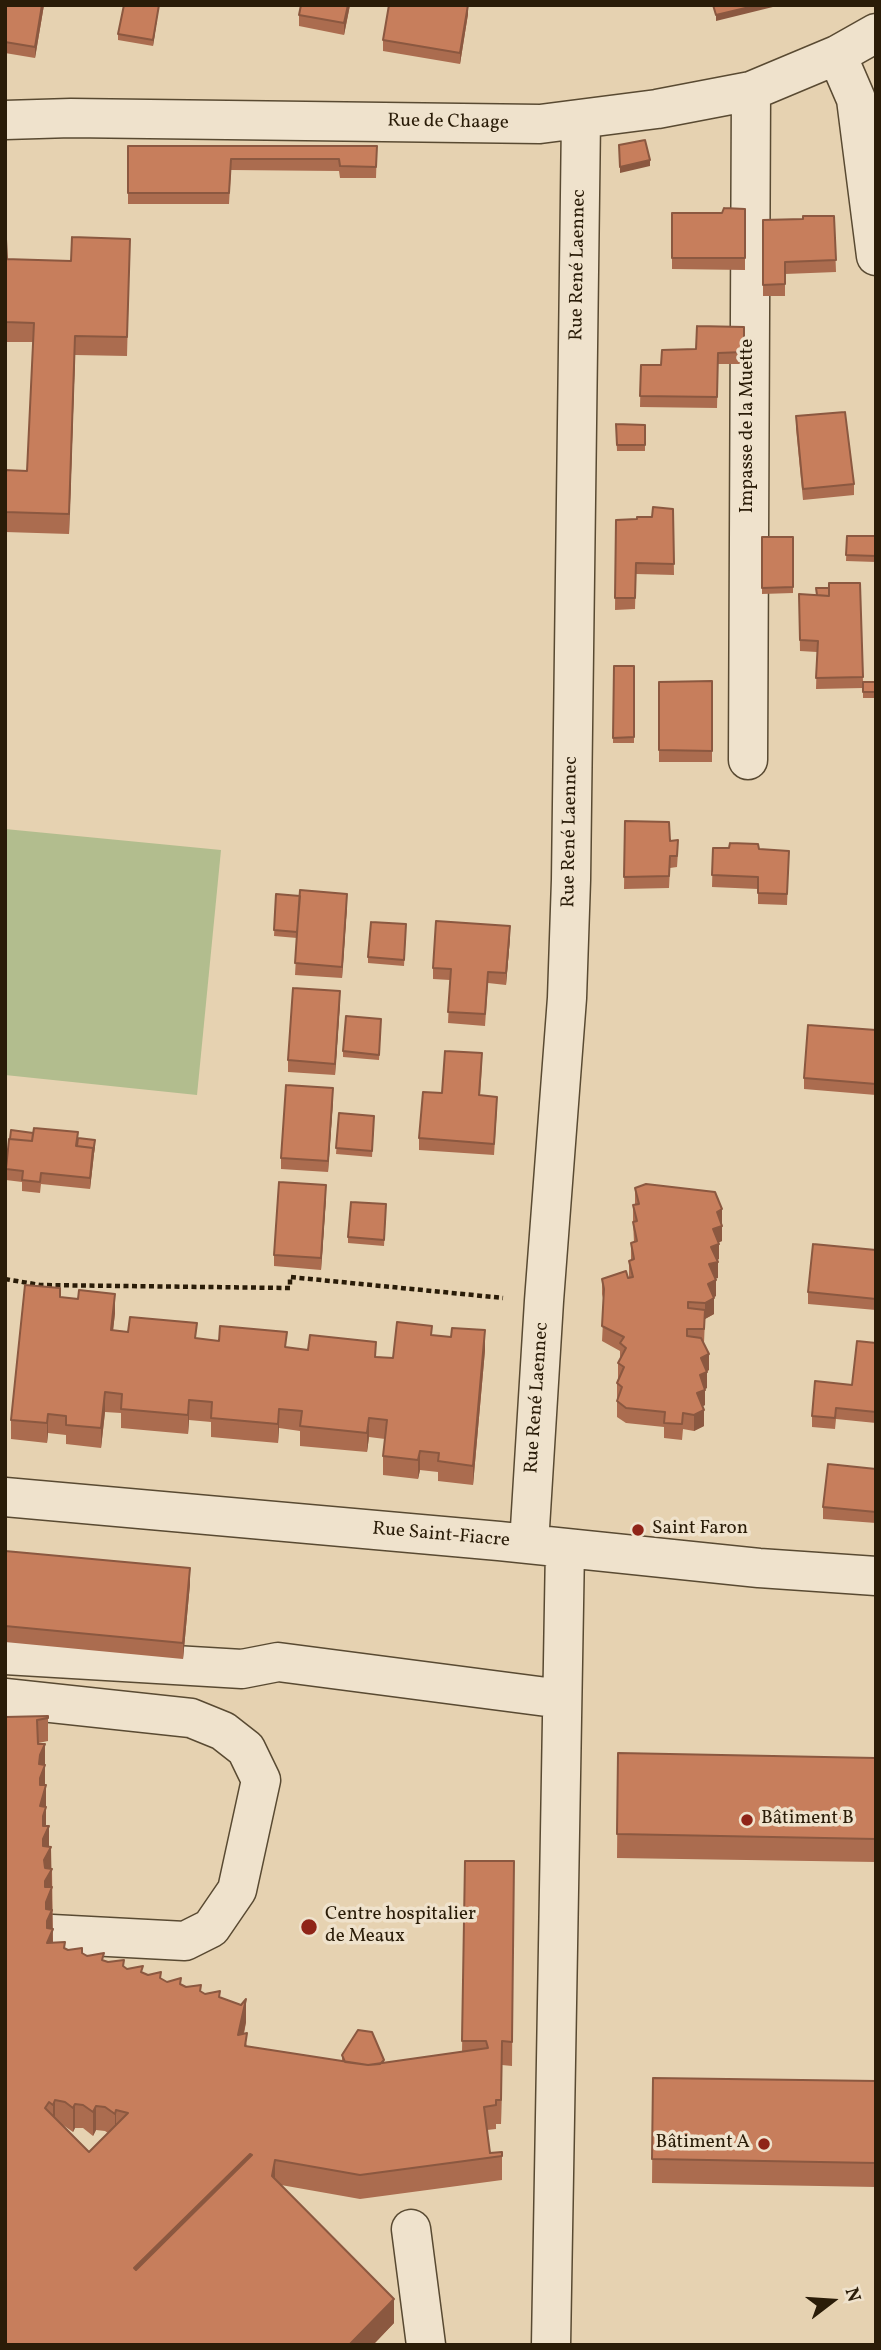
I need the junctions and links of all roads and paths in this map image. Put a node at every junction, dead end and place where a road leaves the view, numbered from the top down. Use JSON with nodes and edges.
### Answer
{"nodes":[{"id":1,"x":876,"y":33,"type":"edge"},
{"id":2,"x":837,"y":55,"type":"junction"},
{"id":3,"x":751,"y":91,"type":"junction"},
{"id":4,"x":581,"y":119,"type":"junction"},
{"id":5,"x":5,"y":120,"type":"edge"},
{"id":6,"x":876,"y":256,"type":"edge"},
{"id":7,"x":748,"y":760,"type":"dead end"},
{"id":8,"x":5,"y":1279,"type":"edge"},
{"id":9,"x":544,"y":1301,"type":"junction"},
{"id":10,"x":5,"y":1497,"type":"edge"},
{"id":11,"x":547,"y":1546,"type":"junction"},
{"id":12,"x":876,"y":1576,"type":"edge"},
{"id":13,"x":5,"y":1655,"type":"edge"},
{"id":14,"x":5,"y":1698,"type":"edge"},
{"id":15,"x":562,"y":1699,"type":"junction"},
{"id":16,"x":52,"y":1934,"type":"edge"},
{"id":17,"x":411,"y":2229,"type":"dead end"},
{"id":18,"x":426,"y":2345,"type":"edge"},
{"id":19,"x":551,"y":2345,"type":"edge"}],
"edges":[{"from":1,"to":2,"type":"street","name":"Rue de Chaage"},
{"from":2,"to":3,"type":"street","name":"Rue de Chaage"},
{"from":2,"to":6,"type":"street"},
{"from":3,"to":4,"type":"street","name":"Rue de Chaage"},
{"from":3,"to":7,"type":"street","name":"Impasse de la Muette"},
{"from":4,"to":5,"type":"street","name":"Rue de Chaage"},
{"from":4,"to":9,"type":"street","name":"Rue René Laennec"},
{"from":8,"to":9,"type":"path"},
{"from":9,"to":11,"type":"street","name":"Rue René Laennec"},
{"from":10,"to":11,"type":"street","name":"Rue Saint-Fiacre"},
{"from":11,"to":12,"type":"street","name":"Rue Saint-Fiacre"},
{"from":11,"to":15,"type":"street","name":"Rue René Laennec"},
{"from":13,"to":15,"type":"street"},
{"from":14,"to":16,"type":"street"},
{"from":15,"to":19,"type":"street","name":"Rue René Laennec"},
{"from":17,"to":18,"type":"street"}]}
